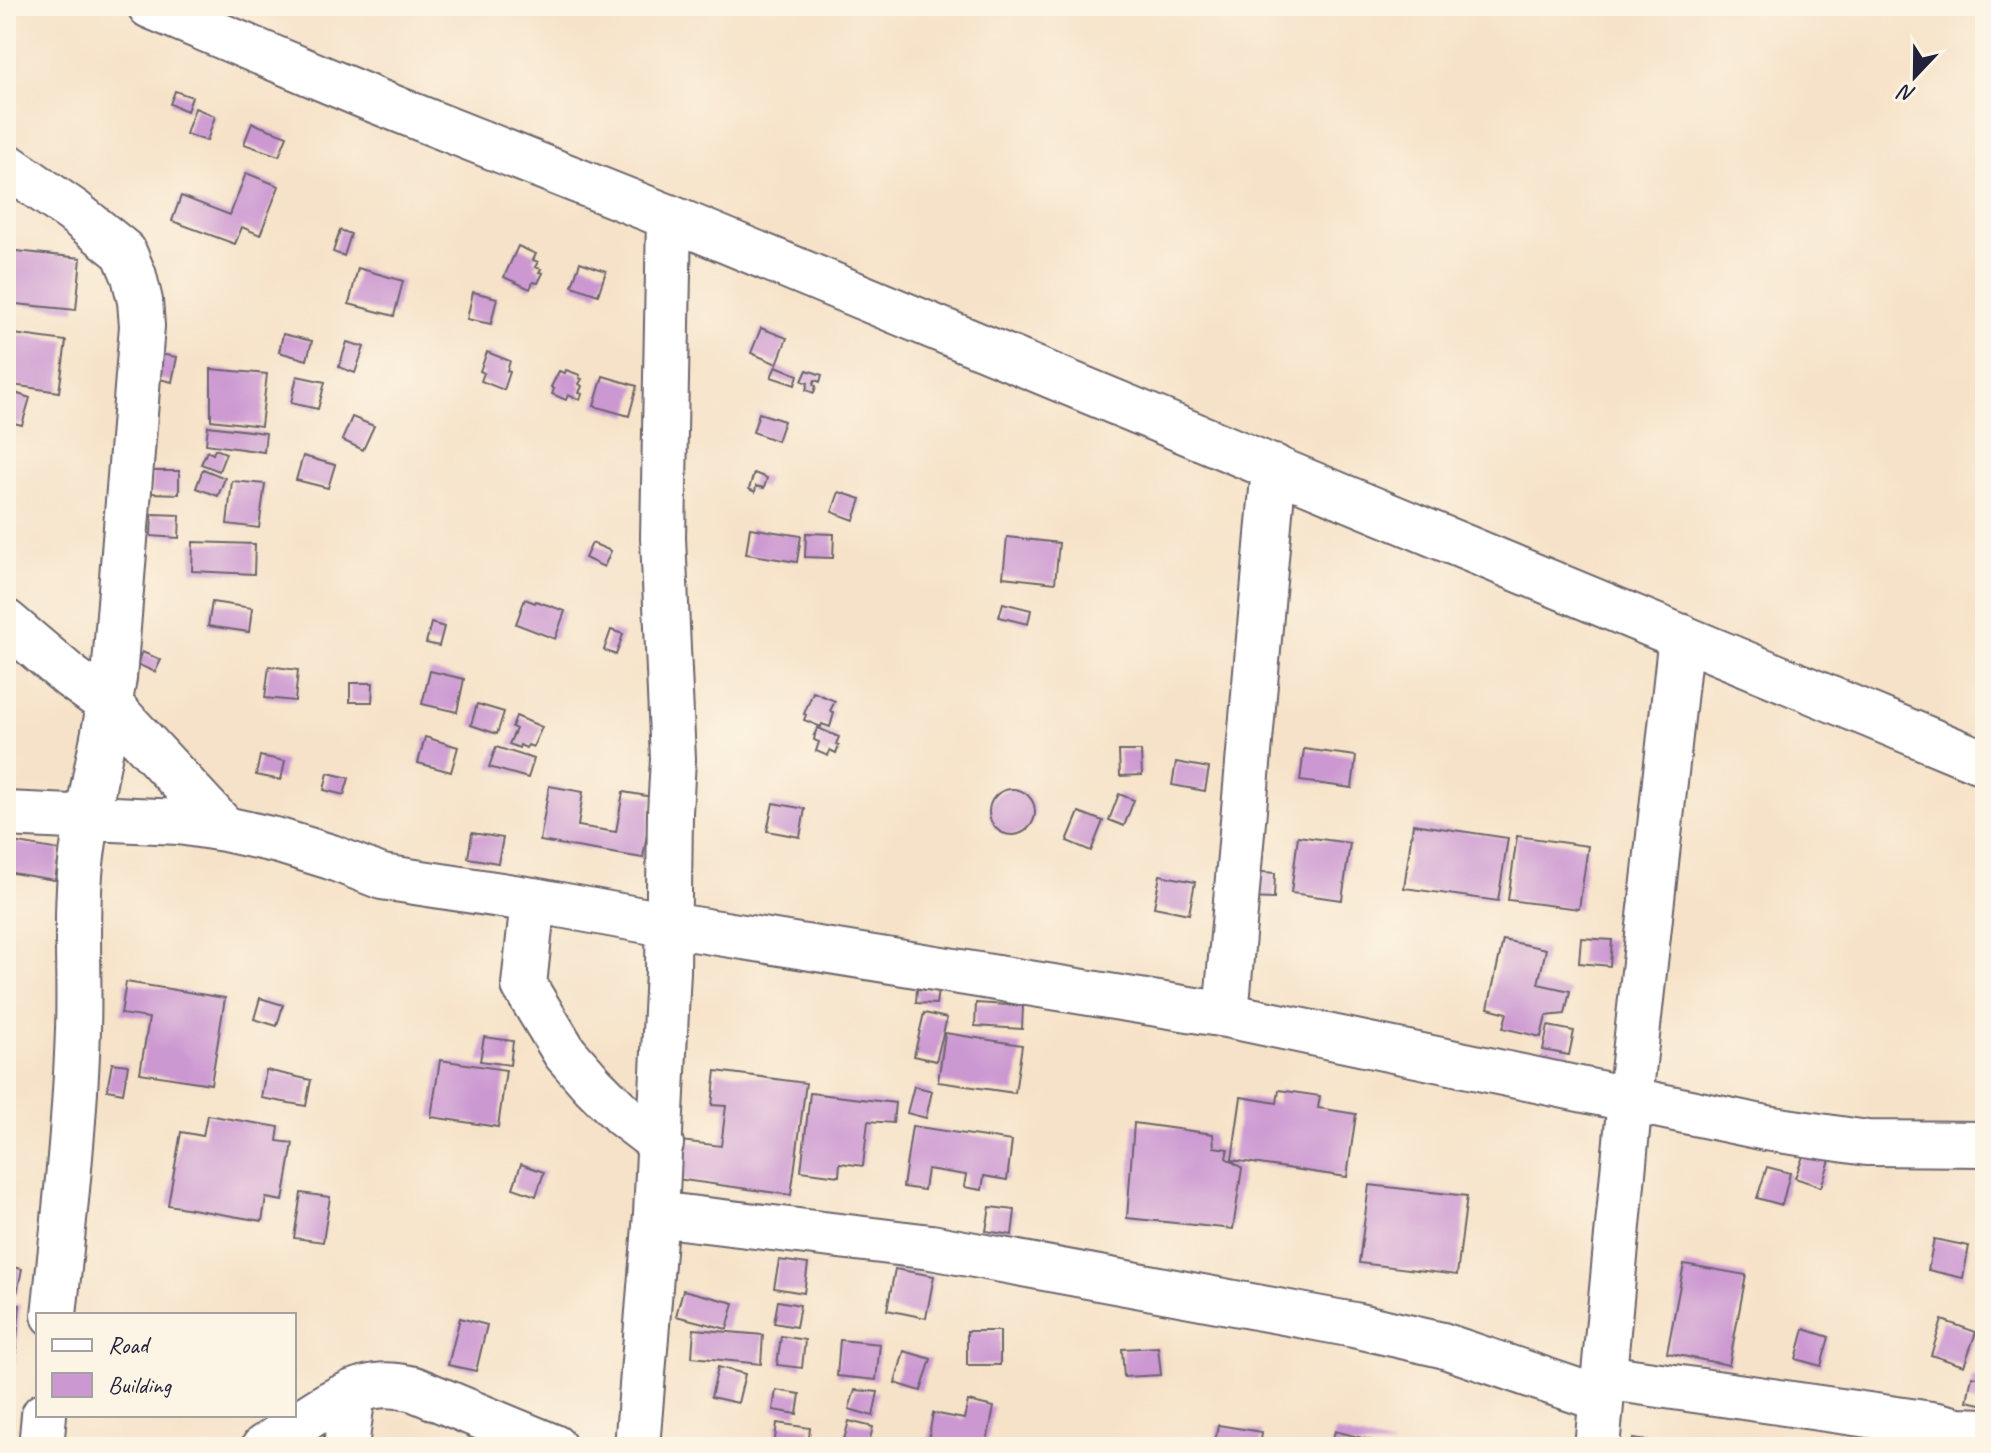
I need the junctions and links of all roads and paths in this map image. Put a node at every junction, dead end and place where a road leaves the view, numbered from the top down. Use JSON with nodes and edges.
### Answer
{"nodes":[{"id":1,"x":150,"y":6,"type":"edge"},
{"id":2,"x":6,"y":165,"type":"edge"},
{"id":3,"x":669,"y":217,"type":"junction"},
{"id":4,"x":1274,"y":467,"type":"junction"},
{"id":5,"x":6,"y":622,"type":"edge"},
{"id":6,"x":1681,"y":636,"type":"junction"},
{"id":7,"x":110,"y":705,"type":"junction"},
{"id":8,"x":1985,"y":763,"type":"edge"},
{"id":9,"x":6,"y":814,"type":"edge"},
{"id":10,"x":87,"y":819,"type":"junction"},
{"id":11,"x":225,"y":829,"type":"junction"},
{"id":12,"x":533,"y":900,"type":"junction"},
{"id":13,"x":669,"y":925,"type":"junction"},
{"id":14,"x":1226,"y":1015,"type":"junction"},
{"id":15,"x":1630,"y":1099,"type":"junction"},
{"id":16,"x":661,"y":1144,"type":"junction"},
{"id":17,"x":1985,"y":1144,"type":"edge"},
{"id":18,"x":656,"y":1214,"type":"junction"},
{"id":19,"x":54,"y":1313,"type":"edge"},
{"id":20,"x":1602,"y":1388,"type":"junction"},
{"id":21,"x":353,"y":1392,"type":"junction"},
{"id":22,"x":44,"y":1417,"type":"edge"},
{"id":23,"x":1985,"y":1431,"type":"edge"},
{"id":24,"x":41,"y":1447,"type":"edge"},
{"id":25,"x":264,"y":1447,"type":"edge"},
{"id":26,"x":346,"y":1447,"type":"edge"},
{"id":27,"x":554,"y":1447,"type":"edge"},
{"id":28,"x":637,"y":1447,"type":"edge"},
{"id":29,"x":1597,"y":1447,"type":"edge"}],
"edges":[{"from":1,"to":3,"type":"street"},
{"from":2,"to":7,"type":"street"},
{"from":3,"to":4,"type":"street"},
{"from":3,"to":13,"type":"street"},
{"from":4,"to":6,"type":"street"},
{"from":4,"to":14,"type":"street"},
{"from":5,"to":7,"type":"street"},
{"from":6,"to":8,"type":"street"},
{"from":6,"to":15,"type":"street"},
{"from":7,"to":10,"type":"street"},
{"from":7,"to":11,"type":"street"},
{"from":9,"to":10,"type":"street"},
{"from":10,"to":11,"type":"street"},
{"from":10,"to":19,"type":"street"},
{"from":11,"to":12,"type":"street"},
{"from":12,"to":13,"type":"street"},
{"from":12,"to":16,"type":"street"},
{"from":13,"to":14,"type":"street"},
{"from":13,"to":16,"type":"street"},
{"from":14,"to":15,"type":"street"},
{"from":15,"to":17,"type":"street"},
{"from":15,"to":20,"type":"street"},
{"from":16,"to":18,"type":"street"},
{"from":18,"to":20,"type":"street"},
{"from":18,"to":28,"type":"street"},
{"from":20,"to":23,"type":"street"},
{"from":20,"to":29,"type":"street"},
{"from":21,"to":25,"type":"street"},
{"from":21,"to":26,"type":"street"},
{"from":21,"to":27,"type":"street"},
{"from":22,"to":24,"type":"street"}]}
